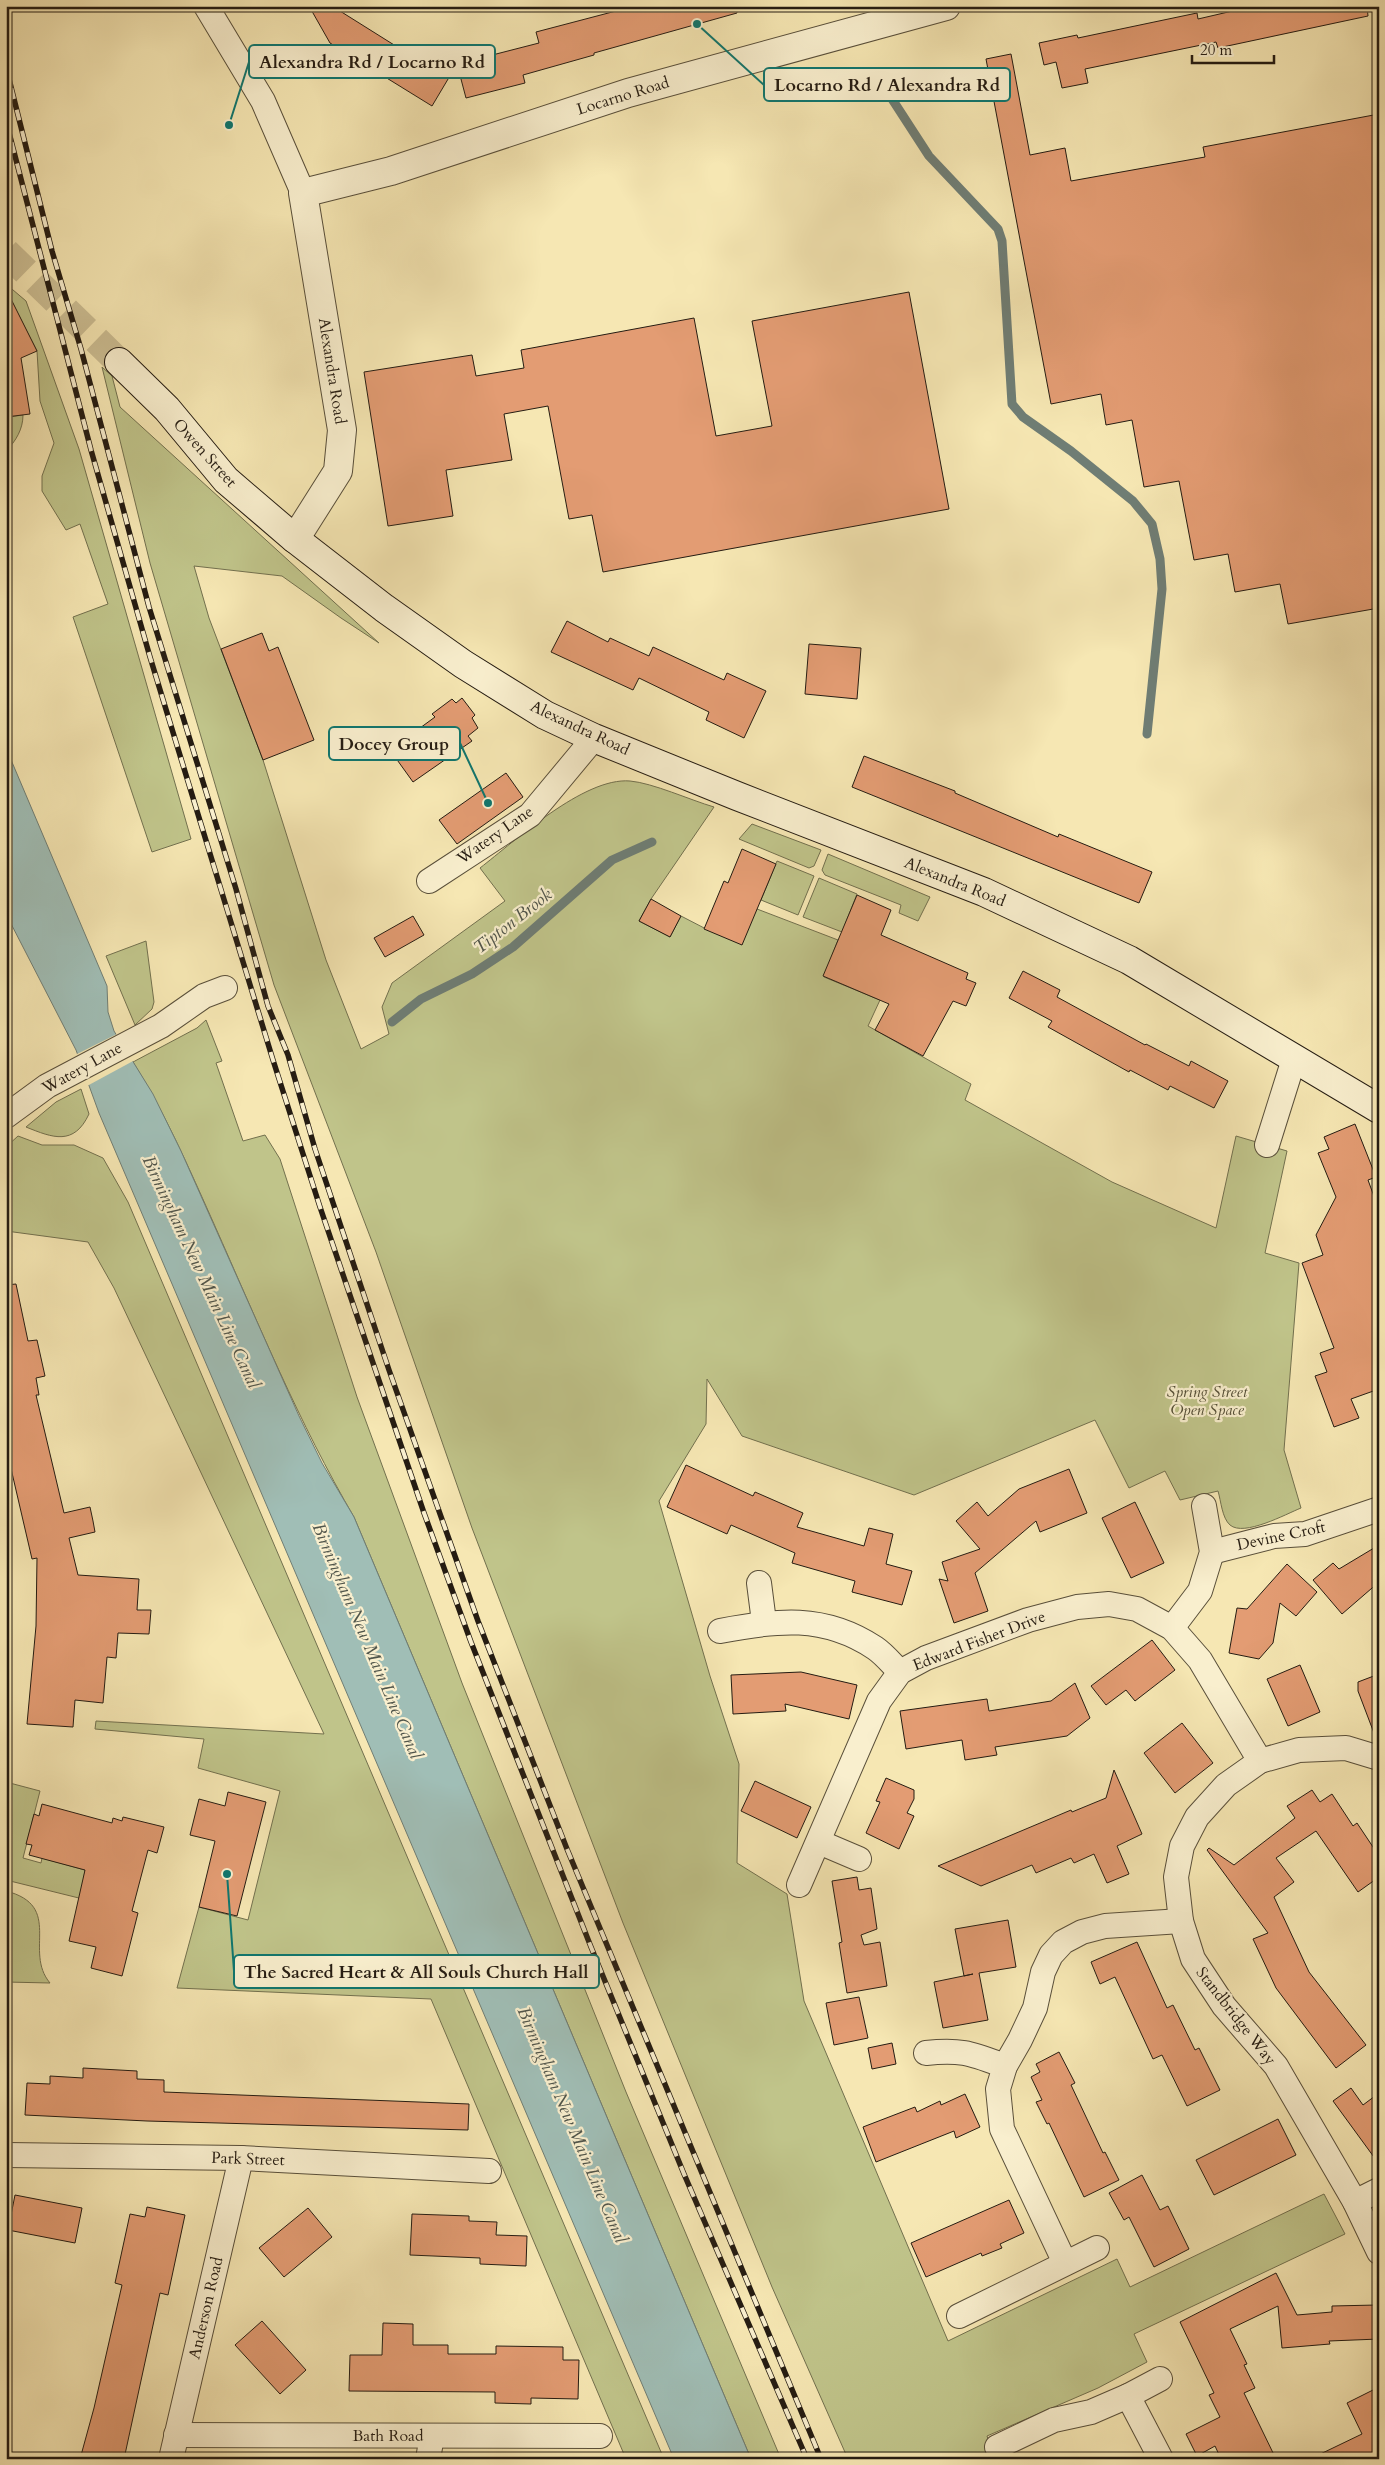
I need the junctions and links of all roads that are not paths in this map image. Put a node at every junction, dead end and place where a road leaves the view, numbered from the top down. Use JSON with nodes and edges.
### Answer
{"nodes":[{"id":1,"x":206,"y":6,"type":"edge"},
{"id":2,"x":946,"y":6,"type":"edge"},
{"id":3,"x":303,"y":193,"type":"junction"},
{"id":4,"x":119,"y":362,"type":"tunnel mouth"},
{"id":5,"x":295,"y":539,"type":"junction"},
{"id":6,"x":594,"y":738,"type":"junction"},
{"id":7,"x":429,"y":881,"type":"dead end"},
{"id":8,"x":225,"y":988,"type":"dead end"},
{"id":9,"x":1294,"y":1059,"type":"junction"},
{"id":10,"x":1379,"y":1109,"type":"edge"},
{"id":11,"x":6,"y":1116,"type":"edge"},
{"id":12,"x":1267,"y":1145,"type":"dead end"},
{"id":13,"x":1204,"y":1506,"type":"dead end"},
{"id":14,"x":1379,"y":1510,"type":"edge"},
{"id":15,"x":1212,"y":1552,"type":"junction"},
{"id":16,"x":758,"y":1583,"type":"dead end"},
{"id":17,"x":764,"y":1622,"type":"junction"},
{"id":18,"x":1172,"y":1628,"type":"junction"},
{"id":19,"x":720,"y":1631,"type":"dead end"},
{"id":20,"x":900,"y":1672,"type":"junction"},
{"id":21,"x":1379,"y":1758,"type":"edge"},
{"id":22,"x":1260,"y":1761,"type":"junction"},
{"id":23,"x":819,"y":1842,"type":"junction"},
{"id":24,"x":860,"y":1859,"type":"dead end"},
{"id":25,"x":799,"y":1885,"type":"dead end"},
{"id":26,"x":1181,"y":1921,"type":"junction"},
{"id":27,"x":926,"y":2053,"type":"dead end"},
{"id":28,"x":1005,"y":2066,"type":"junction"},
{"id":29,"x":6,"y":2155,"type":"edge"},
{"id":30,"x":241,"y":2158,"type":"junction"},
{"id":31,"x":488,"y":2171,"type":"dead end"},
{"id":32,"x":1379,"y":2190,"type":"edge"},
{"id":33,"x":1355,"y":2202,"type":"junction"},
{"id":34,"x":1097,"y":2248,"type":"dead end"},
{"id":35,"x":1379,"y":2252,"type":"edge"},
{"id":36,"x":1065,"y":2263,"type":"junction"},
{"id":37,"x":958,"y":2316,"type":"dead end"},
{"id":38,"x":1160,"y":2379,"type":"dead end"},
{"id":39,"x":1128,"y":2396,"type":"junction"},
{"id":40,"x":176,"y":2435,"type":"junction"},
{"id":41,"x":600,"y":2436,"type":"dead end"},
{"id":42,"x":430,"y":2447,"type":"edge"},
{"id":43,"x":997,"y":2447,"type":"dead end"},
{"id":44,"x":171,"y":2459,"type":"edge"},
{"id":45,"x":1161,"y":2459,"type":"edge"}],
"edges":[{"from":1,"to":3,"type":"street","name":"Alexandra Road"},
{"from":2,"to":3,"type":"main road","name":"Locarno Road"},
{"from":3,"to":5,"type":"main road","name":"Alexandra Road"},
{"from":4,"to":5,"type":"main road","name":"Owen Street"},
{"from":5,"to":6,"type":"main road","name":"Alexandra Road"},
{"from":6,"to":7,"type":"street","name":"Watery Lane"},
{"from":6,"to":9,"type":"main road","name":"Alexandra Road"},
{"from":8,"to":11,"type":"street","name":"Watery Lane"},
{"from":9,"to":10,"type":"main road","name":"Alexandra Road"},
{"from":9,"to":12,"type":"street"},
{"from":13,"to":15,"type":"street"},
{"from":14,"to":15,"type":"street","name":"Devine Croft"},
{"from":15,"to":18,"type":"street"},
{"from":16,"to":17,"type":"street"},
{"from":17,"to":19,"type":"street"},
{"from":17,"to":20,"type":"street"},
{"from":18,"to":20,"type":"street","name":"Edward Fisher Drive"},
{"from":18,"to":22,"type":"street","name":"Edward Fisher Drive"},
{"from":20,"to":23,"type":"street","name":"Edward Fisher Drive"},
{"from":21,"to":22,"type":"street","name":"Standbridge Way"},
{"from":22,"to":26,"type":"street","name":"Standbridge Way"},
{"from":23,"to":24,"type":"street"},
{"from":23,"to":25,"type":"street","name":"Edward Fisher Drive"},
{"from":26,"to":28,"type":"street"},
{"from":26,"to":33,"type":"street","name":"Standbridge Way"},
{"from":27,"to":28,"type":"street"},
{"from":28,"to":36,"type":"street"},
{"from":29,"to":30,"type":"street","name":"Park Street"},
{"from":30,"to":31,"type":"street","name":"Park Street"},
{"from":30,"to":40,"type":"street","name":"Anderson Road"},
{"from":32,"to":33,"type":"street"},
{"from":33,"to":35,"type":"street","name":"Standbridge Way"},
{"from":34,"to":36,"type":"street"},
{"from":36,"to":37,"type":"street"},
{"from":38,"to":39,"type":"street"},
{"from":39,"to":43,"type":"street"},
{"from":39,"to":45,"type":"street"},
{"from":40,"to":42,"type":"street","name":"Bath Road"},
{"from":40,"to":44,"type":"street","name":"Anderson Road"},
{"from":41,"to":42,"type":"street","name":"Bath Road"}]}
